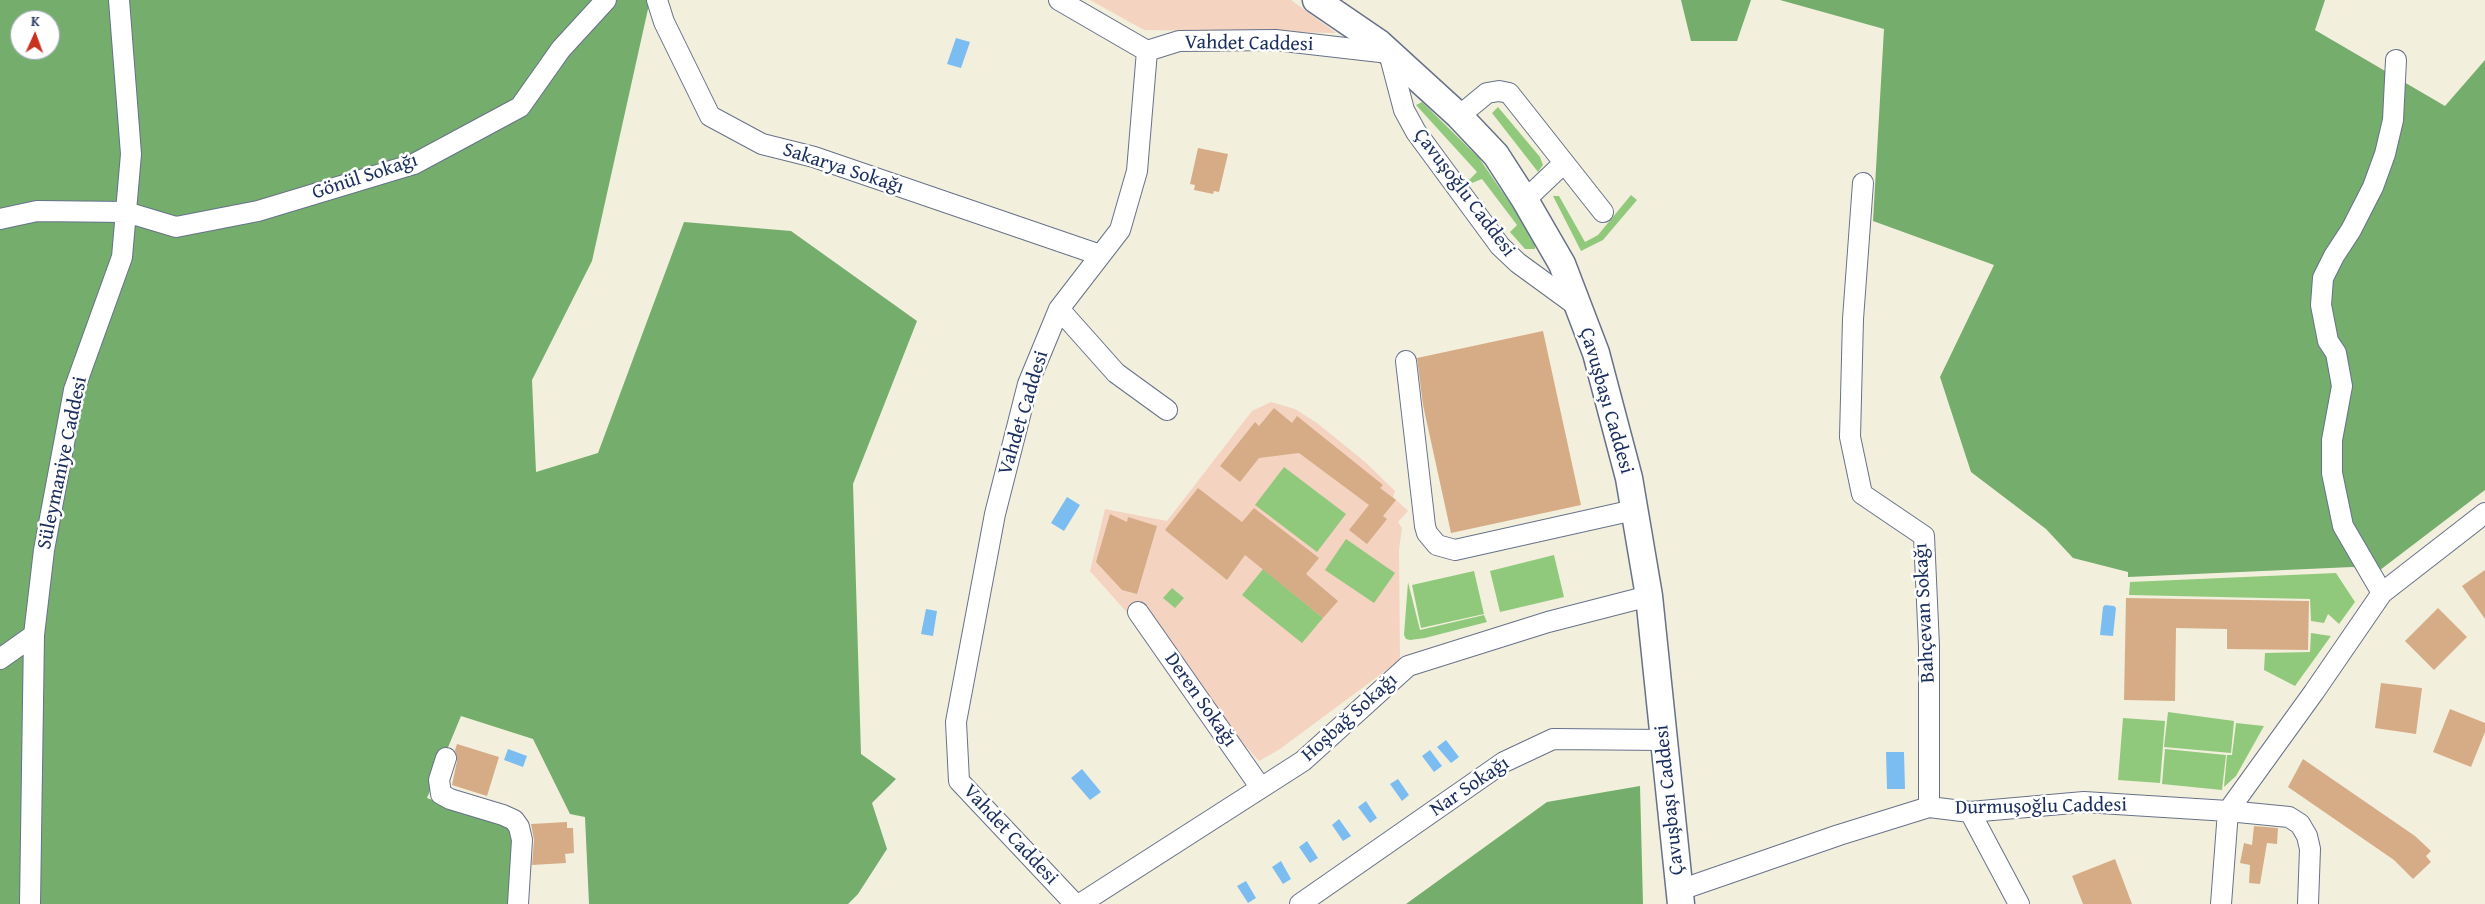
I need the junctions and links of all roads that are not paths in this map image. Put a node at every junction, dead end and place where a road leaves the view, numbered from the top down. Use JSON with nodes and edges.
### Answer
{"nodes":[{"id":1,"x":119,"y":0,"type":"edge"},
{"id":2,"x":606,"y":0,"type":"edge"},
{"id":3,"x":657,"y":0,"type":"edge"},
{"id":4,"x":1060,"y":0,"type":"edge"},
{"id":5,"x":1328,"y":4,"type":"edge"},
{"id":6,"x":1147,"y":51,"type":"junction"},
{"id":7,"x":1389,"y":53,"type":"junction"},
{"id":8,"x":2396,"y":60,"type":"dead end"},
{"id":9,"x":1459,"y":116,"type":"junction"},
{"id":10,"x":1564,"y":162,"type":"junction"},
{"id":11,"x":1863,"y":184,"type":"dead end"},
{"id":12,"x":1525,"y":200,"type":"junction"},
{"id":13,"x":126,"y":212,"type":"junction"},
{"id":14,"x":1603,"y":212,"type":"dead end"},
{"id":15,"x":0,"y":219,"type":"edge"},
{"id":16,"x":1100,"y":255,"type":"junction"},
{"id":17,"x":1577,"y":306,"type":"junction"},
{"id":18,"x":1059,"y":309,"type":"junction"},
{"id":19,"x":1406,"y":361,"type":"dead end"},
{"id":20,"x":1167,"y":410,"type":"dead end"},
{"id":21,"x":1634,"y":510,"type":"junction"},
{"id":22,"x":2485,"y":513,"type":"edge"},
{"id":23,"x":2382,"y":593,"type":"junction"},
{"id":24,"x":1649,"y":596,"type":"junction"},
{"id":25,"x":1138,"y":612,"type":"dead end"},
{"id":26,"x":34,"y":635,"type":"junction"},
{"id":27,"x":0,"y":659,"type":"edge"},
{"id":28,"x":1664,"y":740,"type":"junction"},
{"id":29,"x":446,"y":758,"type":"dead end"},
{"id":30,"x":1261,"y":788,"type":"junction"},
{"id":31,"x":1929,"y":807,"type":"junction"},
{"id":32,"x":2228,"y":811,"type":"junction"},
{"id":33,"x":1970,"y":812,"type":"junction"},
{"id":34,"x":1680,"y":897,"type":"edge"},
{"id":35,"x":30,"y":904,"type":"edge"},
{"id":36,"x":518,"y":904,"type":"edge"},
{"id":37,"x":1075,"y":904,"type":"edge"},
{"id":38,"x":1080,"y":904,"type":"edge"},
{"id":39,"x":1300,"y":904,"type":"edge"},
{"id":40,"x":2019,"y":904,"type":"edge"},
{"id":41,"x":2221,"y":904,"type":"edge"},
{"id":42,"x":2308,"y":904,"type":"edge"}],
"edges":[{"from":1,"to":13,"type":"street","name":"Süleymaniye Caddesi"},
{"from":2,"to":13,"type":"street","name":"Gönül Sokağı"},
{"from":3,"to":16,"type":"street","name":"Sakarya Sokağı"},
{"from":4,"to":6,"type":"street"},
{"from":5,"to":7,"type":"main road","name":"Çavuşbaşı Caddesi"},
{"from":6,"to":7,"type":"street","name":"Vahdet Caddesi"},
{"from":6,"to":16,"type":"street","name":"Vahdet Caddesi"},
{"from":7,"to":9,"type":"main road","name":"Çavuşbaşı Caddesi"},
{"from":7,"to":17,"type":"street","name":"Çavuşoğlu Caddesi"},
{"from":8,"to":23,"type":"street"},
{"from":9,"to":10,"type":"street"},
{"from":9,"to":12,"type":"main road","name":"Çavuşbaşı Caddesi"},
{"from":10,"to":12,"type":"street"},
{"from":10,"to":14,"type":"street"},
{"from":11,"to":31,"type":"street","name":"Bahçevan Sokağı"},
{"from":12,"to":17,"type":"main road","name":"Çavuşbaşı Caddesi"},
{"from":13,"to":15,"type":"street","name":"Gönül Sokağı"},
{"from":13,"to":26,"type":"street","name":"Süleymaniye Caddesi"},
{"from":16,"to":18,"type":"street","name":"Vahdet Caddesi"},
{"from":17,"to":21,"type":"main road","name":"Çavuşbaşı Caddesi"},
{"from":18,"to":20,"type":"street"},
{"from":18,"to":37,"type":"street","name":"Vahdet Caddesi"},
{"from":19,"to":21,"type":"street"},
{"from":21,"to":24,"type":"main road","name":"Çavuşbaşı Caddesi"},
{"from":22,"to":23,"type":"street"},
{"from":23,"to":32,"type":"street"},
{"from":24,"to":28,"type":"main road","name":"Çavuşbaşı Caddesi"},
{"from":24,"to":30,"type":"street","name":"Hoşbağ Sokağı"},
{"from":25,"to":30,"type":"street","name":"Deren Sokağı"},
{"from":26,"to":27,"type":"street"},
{"from":26,"to":35,"type":"street","name":"Süleymaniye Caddesi"},
{"from":28,"to":34,"type":"main road","name":"Çavuşbaşı Caddesi"},
{"from":28,"to":39,"type":"street","name":"Nar Sokağı"},
{"from":29,"to":36,"type":"street"},
{"from":30,"to":38,"type":"street","name":"Hoşbağ Sokağı"},
{"from":31,"to":33,"type":"street","name":"Durmuşoğlu Caddesi"},
{"from":31,"to":34,"type":"street","name":"Durmuşoğlu Caddesi"},
{"from":32,"to":33,"type":"street","name":"Durmuşoğlu Caddesi"},
{"from":32,"to":41,"type":"street"},
{"from":32,"to":42,"type":"street","name":"Durmuşoğlu Caddesi"},
{"from":33,"to":40,"type":"street"}]}
